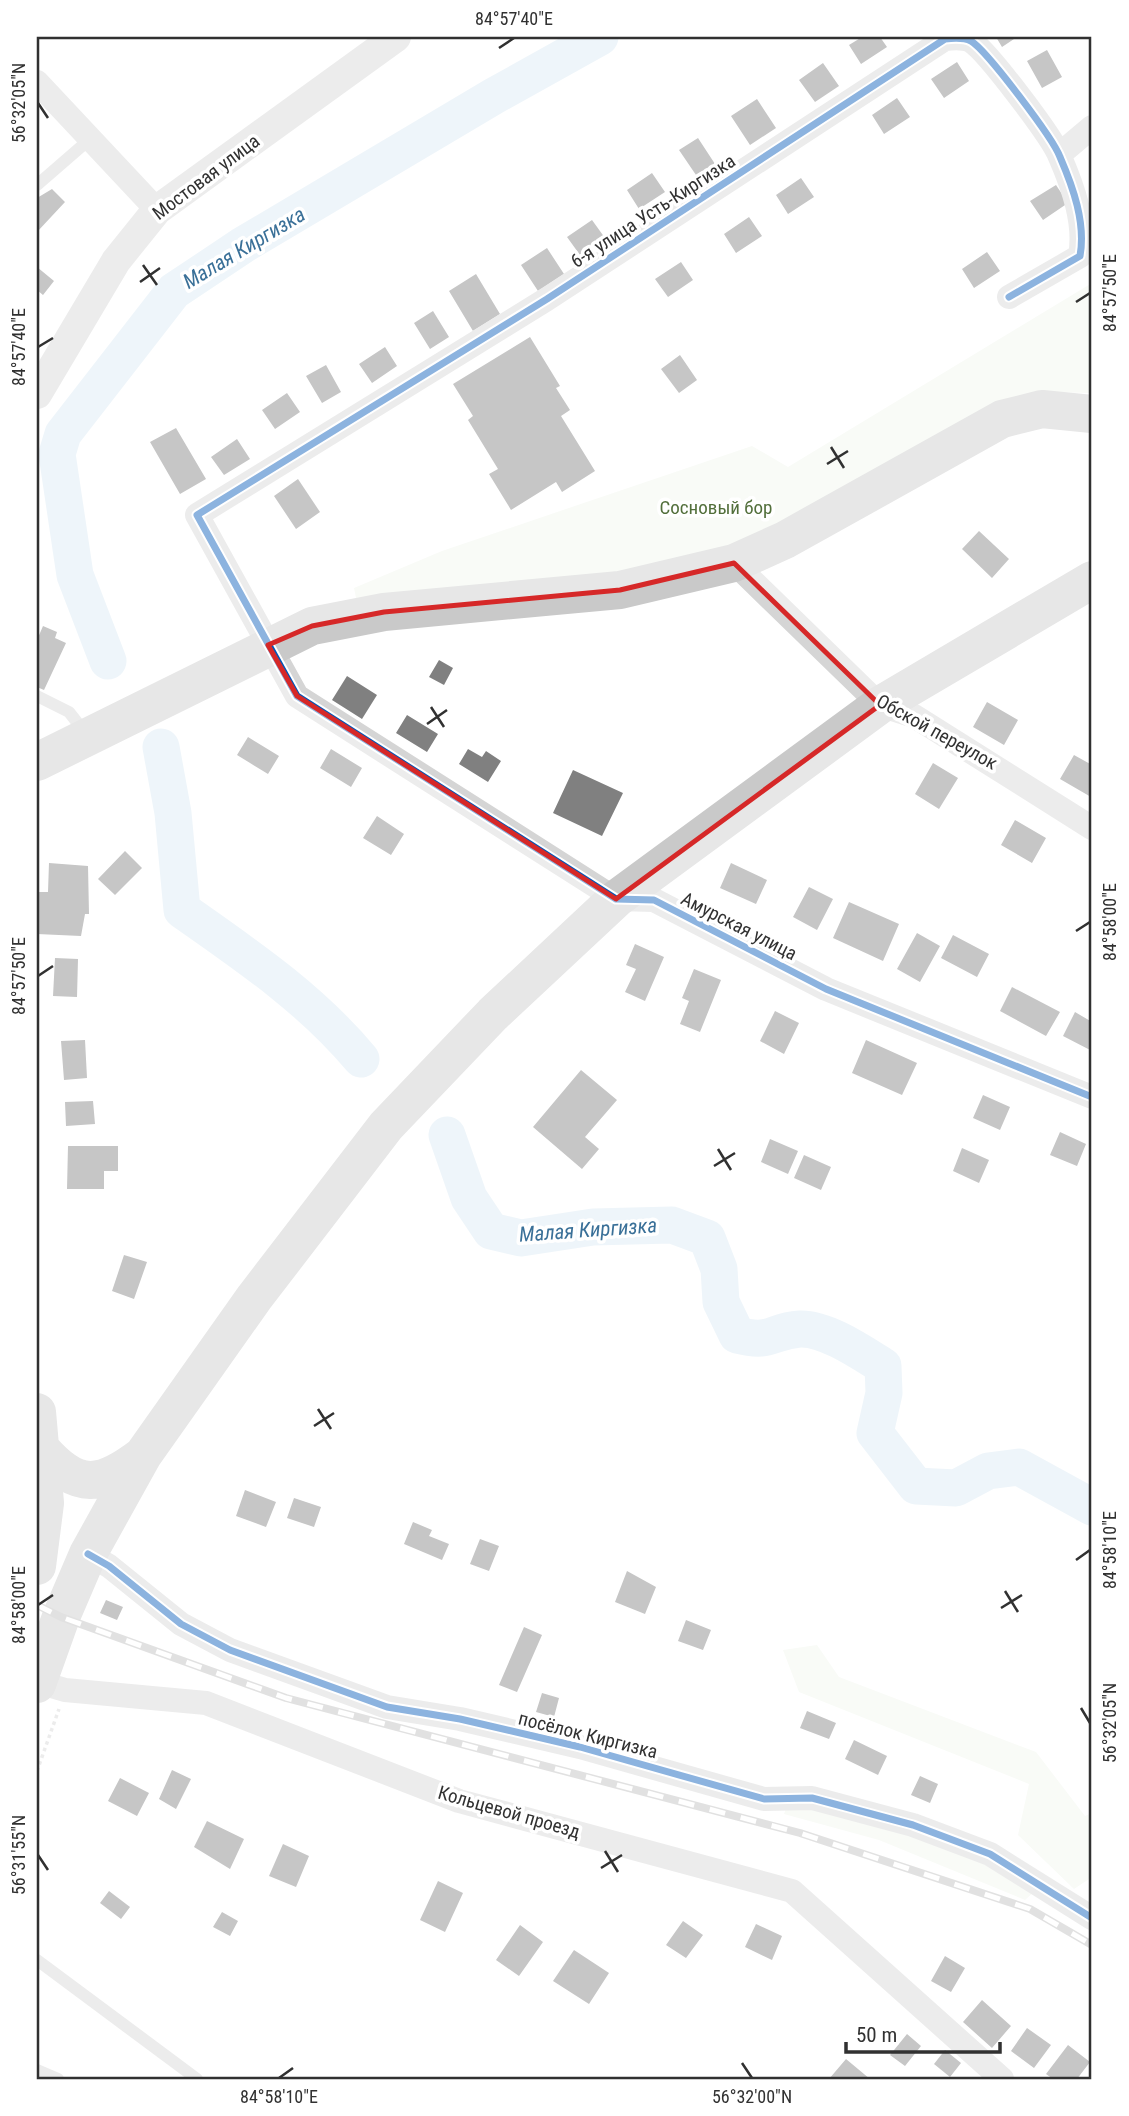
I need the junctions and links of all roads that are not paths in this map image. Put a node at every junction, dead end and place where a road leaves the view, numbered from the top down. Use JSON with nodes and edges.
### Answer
{"nodes":[{"id":1,"x":396,"y":37,"type":"edge"},
{"id":2,"x":37,"y":82,"type":"edge"},
{"id":3,"x":1092,"y":127,"type":"edge"},
{"id":4,"x":90,"y":139,"type":"junction"},
{"id":5,"x":1060,"y":154,"type":"junction"},
{"id":6,"x":37,"y":185,"type":"edge"},
{"id":7,"x":157,"y":210,"type":"junction"},
{"id":8,"x":1009,"y":297,"type":"dead end"},
{"id":9,"x":37,"y":394,"type":"edge"},
{"id":10,"x":1092,"y":414,"type":"edge"},
{"id":11,"x":734,"y":563,"type":"junction"},
{"id":12,"x":1092,"y":580,"type":"edge"},
{"id":13,"x":268,"y":645,"type":"junction"},
{"id":14,"x":37,"y":696,"type":"edge"},
{"id":15,"x":880,"y":705,"type":"junction"},
{"id":16,"x":89,"y":738,"type":"junction"},
{"id":17,"x":37,"y":762,"type":"edge"},
{"id":18,"x":1092,"y":828,"type":"edge"},
{"id":19,"x":616,"y":900,"type":"junction"},
{"id":20,"x":1092,"y":1097,"type":"edge"},
{"id":21,"x":37,"y":1412,"type":"edge"},
{"id":22,"x":43,"y":1450,"type":"junction"},
{"id":23,"x":144,"y":1455,"type":"junction"},
{"id":24,"x":89,"y":1554,"type":"junction"},
{"id":25,"x":39,"y":1558,"type":"edge"},
{"id":26,"x":37,"y":1683,"type":"edge"},
{"id":27,"x":1092,"y":1918,"type":"edge"},
{"id":28,"x":37,"y":1960,"type":"edge"},
{"id":29,"x":37,"y":2070,"type":"edge"},
{"id":30,"x":58,"y":2079,"type":"edge"},
{"id":31,"x":197,"y":2079,"type":"edge"},
{"id":32,"x":1002,"y":2079,"type":"edge"}],
"edges":[{"from":1,"to":7,"type":"street","name":"Мостовая улица"},
{"from":2,"to":4,"type":"street"},
{"from":3,"to":5,"type":"street"},
{"from":4,"to":6,"type":"lane"},
{"from":4,"to":7,"type":"street"},
{"from":5,"to":8,"type":"street","name":"6-я улица Усть-Киргизка"},
{"from":5,"to":13,"type":"street","name":"6-я улица Усть-Киргизка"},
{"from":7,"to":9,"type":"street","name":"Мостовая улица"},
{"from":10,"to":11,"type":"main road"},
{"from":11,"to":13,"type":"main road"},
{"from":11,"to":15,"type":"street","name":"Обской переулок"},
{"from":12,"to":15,"type":"main road"},
{"from":13,"to":16,"type":"main road"},
{"from":13,"to":19,"type":"street"},
{"from":14,"to":16,"type":"lane"},
{"from":15,"to":18,"type":"street","name":"Обской переулок"},
{"from":15,"to":19,"type":"main road"},
{"from":16,"to":17,"type":"main road"},
{"from":19,"to":20,"type":"street","name":"Амурская улица"},
{"from":19,"to":23,"type":"main road"},
{"from":21,"to":22,"type":"main road"},
{"from":22,"to":23,"type":"main road"},
{"from":22,"to":25,"type":"main road"},
{"from":23,"to":24,"type":"main road"},
{"from":24,"to":26,"type":"main road"},
{"from":24,"to":27,"type":"street","name":"посёлок Киргизка"},
{"from":26,"to":32,"type":"street","name":"Кольцевой проезд"},
{"from":28,"to":31,"type":"lane"},
{"from":29,"to":30,"type":"lane"}]}
